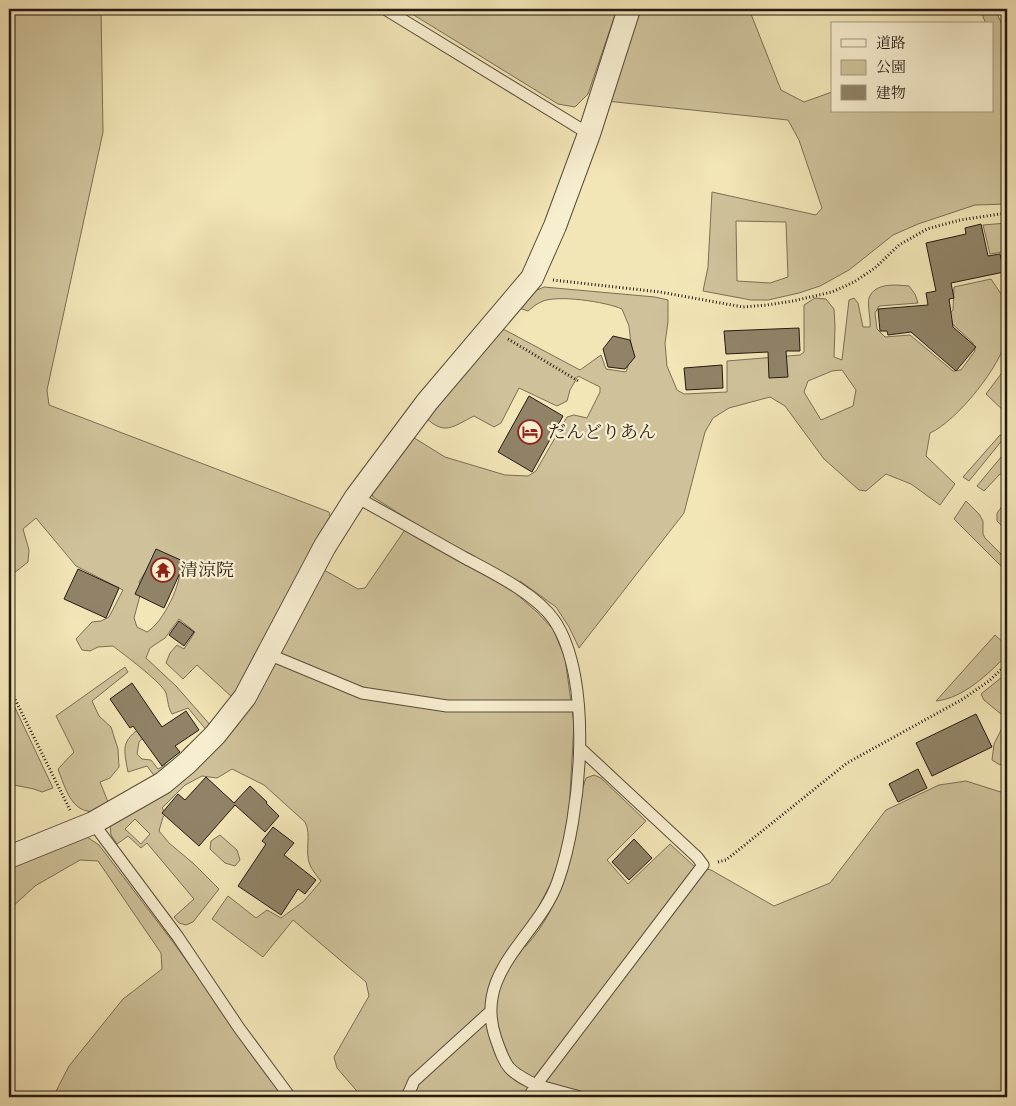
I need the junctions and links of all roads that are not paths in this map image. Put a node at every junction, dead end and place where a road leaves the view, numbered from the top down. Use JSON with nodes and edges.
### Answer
{"nodes":[{"id":1,"x":385,"y":9,"type":"edge"},
{"id":2,"x":629,"y":9,"type":"edge"},
{"id":3,"x":589,"y":134,"type":"junction"},
{"id":4,"x":356,"y":497,"type":"junction"},
{"id":5,"x":268,"y":654,"type":"junction"},
{"id":6,"x":578,"y":706,"type":"junction"},
{"id":7,"x":581,"y":749,"type":"junction"},
{"id":8,"x":86,"y":826,"type":"junction"},
{"id":9,"x":9,"y":857,"type":"edge"},
{"id":10,"x":491,"y":1011,"type":"junction"},
{"id":11,"x":536,"y":1085,"type":"junction"},
{"id":12,"x":290,"y":1097,"type":"edge"},
{"id":13,"x":407,"y":1097,"type":"edge"},
{"id":14,"x":529,"y":1097,"type":"edge"},
{"id":15,"x":580,"y":1097,"type":"edge"}],
"edges":[{"from":1,"to":3,"type":"lane"},
{"from":2,"to":3,"type":"street"},
{"from":3,"to":4,"type":"street"},
{"from":4,"to":5,"type":"street"},
{"from":4,"to":6,"type":"lane"},
{"from":5,"to":6,"type":"lane"},
{"from":5,"to":8,"type":"street"},
{"from":6,"to":7,"type":"lane"},
{"from":7,"to":10,"type":"lane"},
{"from":7,"to":11,"type":"lane"},
{"from":8,"to":9,"type":"street"},
{"from":8,"to":12,"type":"lane"},
{"from":10,"to":11,"type":"lane"},
{"from":10,"to":13,"type":"lane"},
{"from":11,"to":14,"type":"lane"},
{"from":11,"to":15,"type":"lane"}]}
